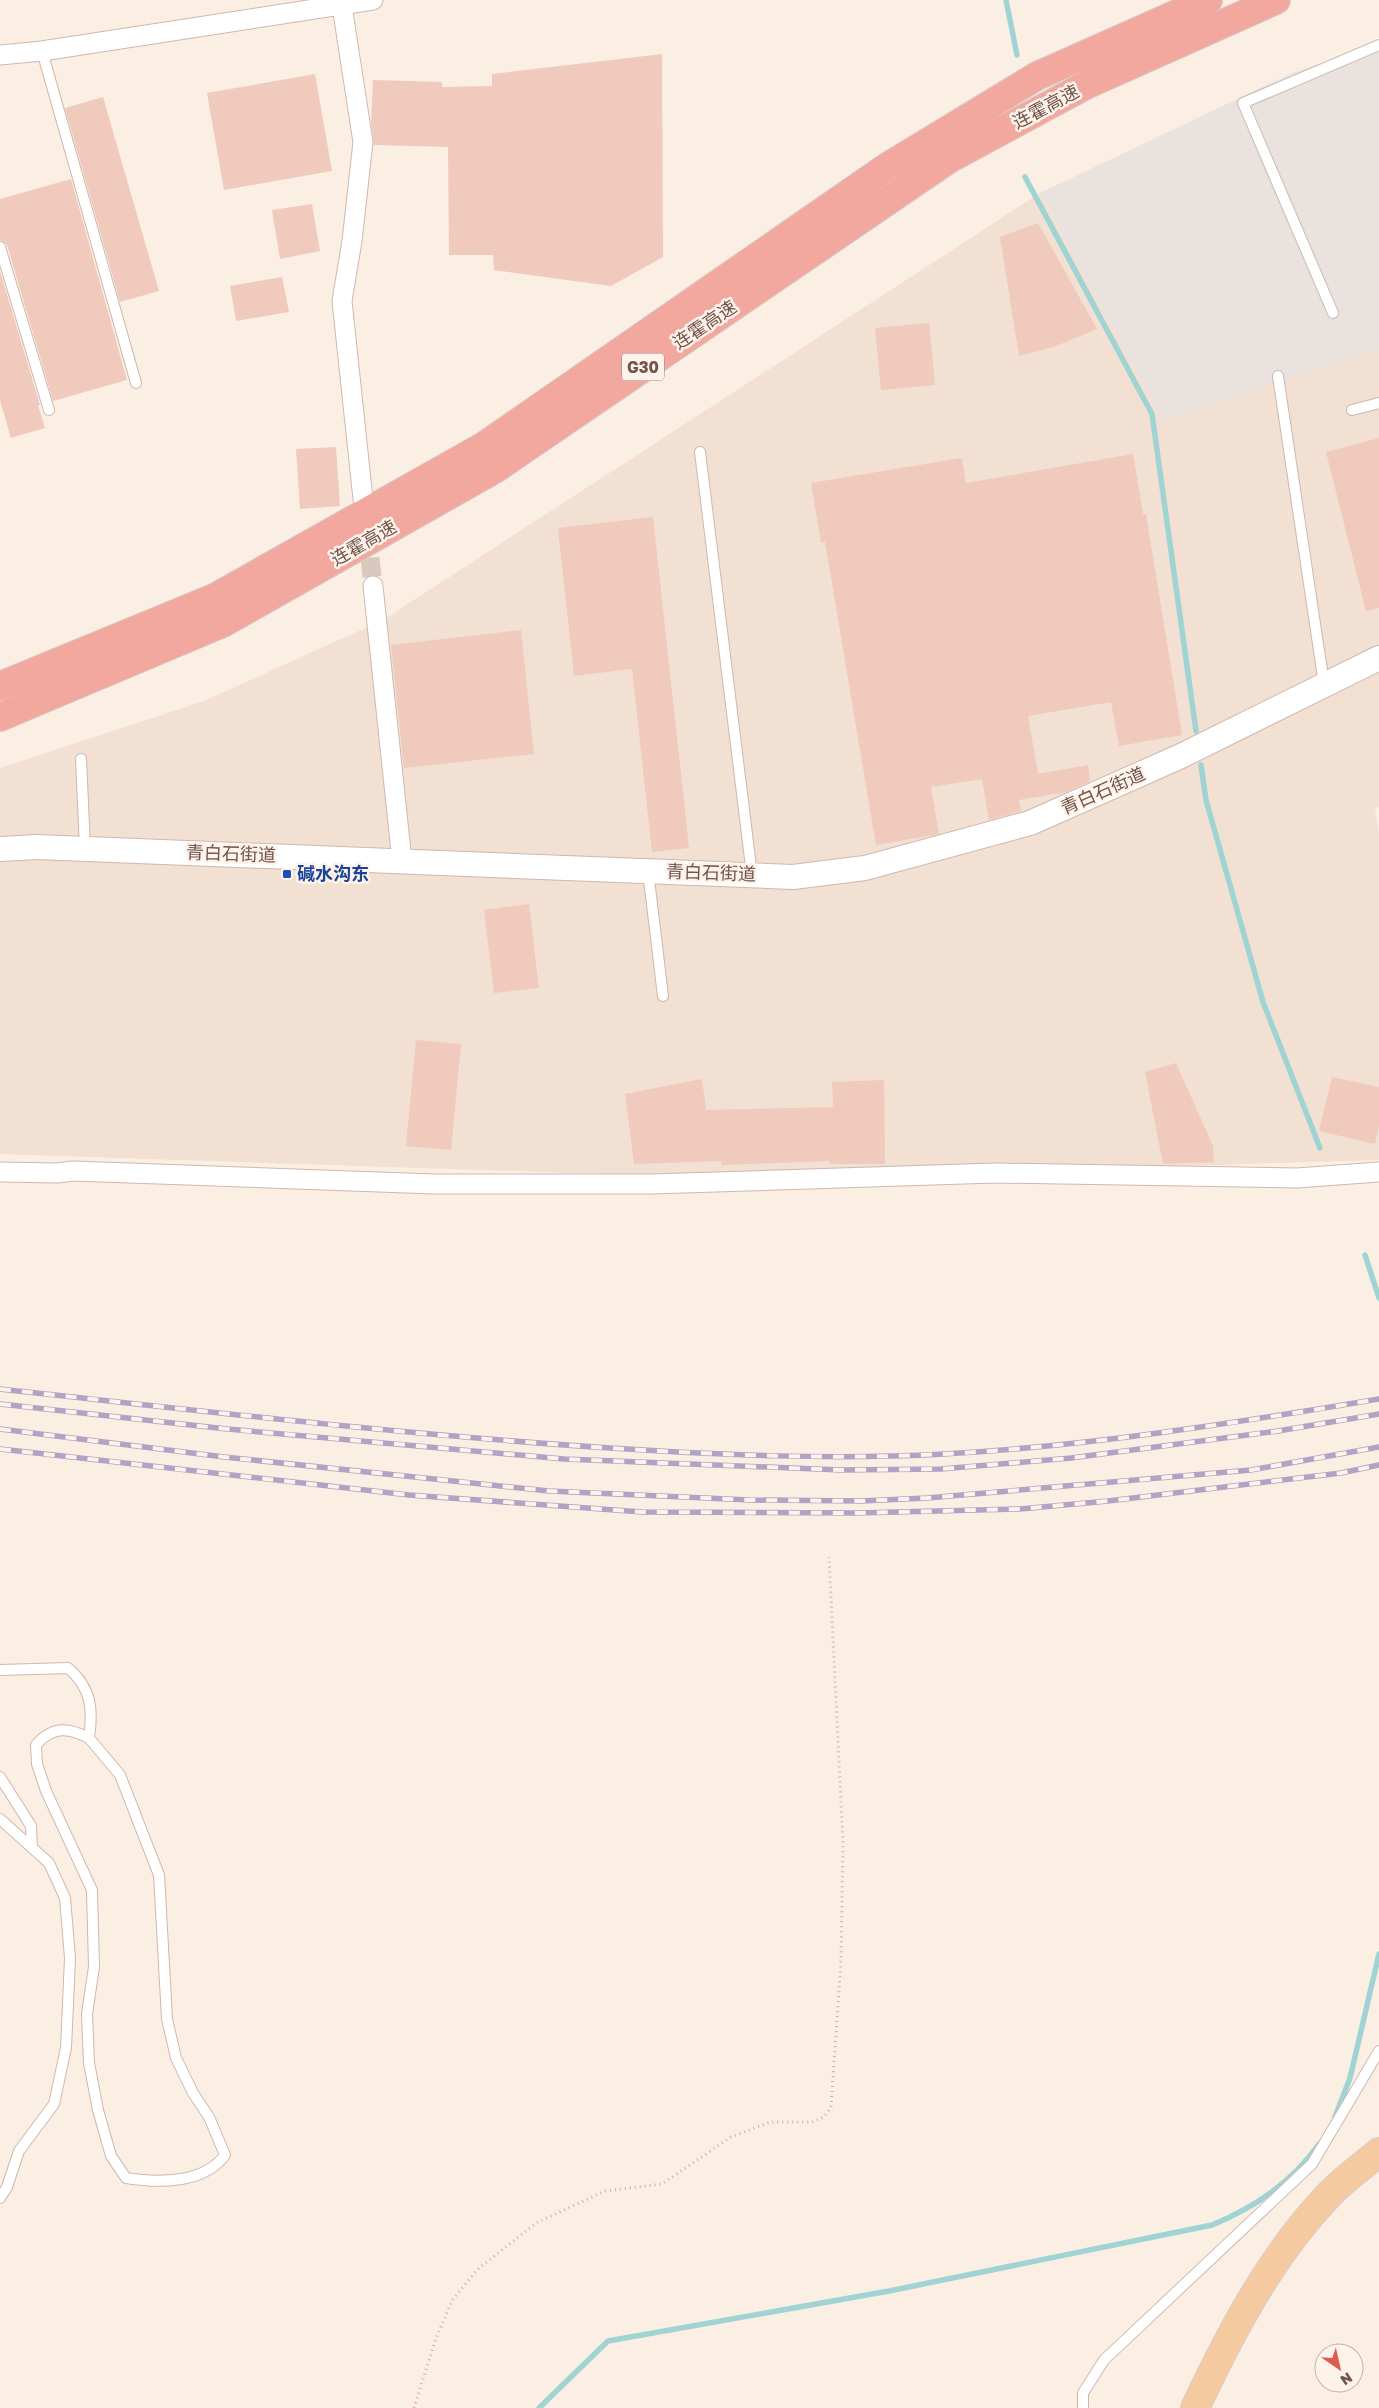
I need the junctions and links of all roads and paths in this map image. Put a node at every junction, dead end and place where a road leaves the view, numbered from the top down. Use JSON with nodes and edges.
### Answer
{"nodes":[{"id":1,"x":374,"y":0,"type":"edge"},
{"id":2,"x":1208,"y":0,"type":"edge"},
{"id":3,"x":1276,"y":0,"type":"edge"},
{"id":4,"x":342,"y":6,"type":"junction"},
{"id":5,"x":1379,"y":44,"type":"edge"},
{"id":6,"x":42,"y":51,"type":"junction"},
{"id":7,"x":0,"y":55,"type":"edge"},
{"id":8,"x":0,"y":246,"type":"edge"},
{"id":9,"x":1333,"y":312,"type":"dead end"},
{"id":10,"x":1278,"y":376,"type":"dead end"},
{"id":11,"x":136,"y":383,"type":"dead end"},
{"id":12,"x":1379,"y":403,"type":"edge"},
{"id":13,"x":49,"y":410,"type":"dead end"},
{"id":14,"x":1352,"y":410,"type":"dead end"},
{"id":15,"x":700,"y":452,"type":"dead end"},
{"id":16,"x":363,"y":499,"type":"dead end"},
{"id":17,"x":373,"y":586,"type":"tunnel mouth"},
{"id":18,"x":1379,"y":658,"type":"edge"},
{"id":19,"x":1324,"y":685,"type":"junction"},
{"id":20,"x":0,"y":686,"type":"edge"},
{"id":21,"x":0,"y":716,"type":"edge"},
{"id":22,"x":81,"y":759,"type":"dead end"},
{"id":23,"x":85,"y":848,"type":"junction"},
{"id":24,"x":0,"y":849,"type":"edge"},
{"id":25,"x":402,"y":861,"type":"junction"},
{"id":26,"x":648,"y":871,"type":"junction"},
{"id":27,"x":752,"y":875,"type":"junction"},
{"id":28,"x":663,"y":996,"type":"dead end"},
{"id":29,"x":0,"y":1172,"type":"edge"},
{"id":30,"x":1379,"y":1172,"type":"edge"},
{"id":31,"x":829,"y":1557,"type":"dead end"},
{"id":32,"x":0,"y":1670,"type":"edge"},
{"id":33,"x":90,"y":1738,"type":"junction"},
{"id":34,"x":0,"y":1777,"type":"edge"},
{"id":35,"x":0,"y":1820,"type":"edge"},
{"id":36,"x":32,"y":1848,"type":"junction"},
{"id":37,"x":1379,"y":2051,"type":"edge"},
{"id":38,"x":1379,"y":2152,"type":"edge"},
{"id":39,"x":0,"y":2198,"type":"edge"},
{"id":40,"x":414,"y":2408,"type":"edge"},
{"id":41,"x":1083,"y":2408,"type":"edge"},
{"id":42,"x":1196,"y":2408,"type":"edge"}],
"edges":[{"from":1,"to":4,"type":"street"},
{"from":2,"to":20,"type":"highway","name":"连霍高速","number":"G30"},
{"from":3,"to":21,"type":"highway","name":"连霍高速","number":"G30"},
{"from":4,"to":6,"type":"street"},
{"from":4,"to":16,"type":"street"},
{"from":5,"to":9,"type":"lane"},
{"from":6,"to":7,"type":"street"},
{"from":6,"to":11,"type":"lane"},
{"from":8,"to":13,"type":"lane"},
{"from":10,"to":19,"type":"lane"},
{"from":12,"to":14,"type":"lane"},
{"from":15,"to":27,"type":"lane"},
{"from":17,"to":25,"type":"street"},
{"from":18,"to":19,"type":"street","name":"青白石街道"},
{"from":19,"to":27,"type":"street","name":"青白石街道"},
{"from":22,"to":23,"type":"lane"},
{"from":23,"to":24,"type":"street","name":"青白石街道"},
{"from":23,"to":25,"type":"street","name":"青白石街道"},
{"from":25,"to":26,"type":"street","name":"青白石街道"},
{"from":26,"to":27,"type":"street","name":"青白石街道"},
{"from":26,"to":28,"type":"lane"},
{"from":29,"to":30,"type":"street"},
{"from":31,"to":40,"type":"path"},
{"from":32,"to":33,"type":"lane"},
{"from":33,"to":33,"type":"lane"},
{"from":34,"to":36,"type":"lane"},
{"from":35,"to":36,"type":"lane"},
{"from":36,"to":39,"type":"lane"},
{"from":37,"to":41,"type":"lane"},
{"from":38,"to":42,"type":"main road"}]}
